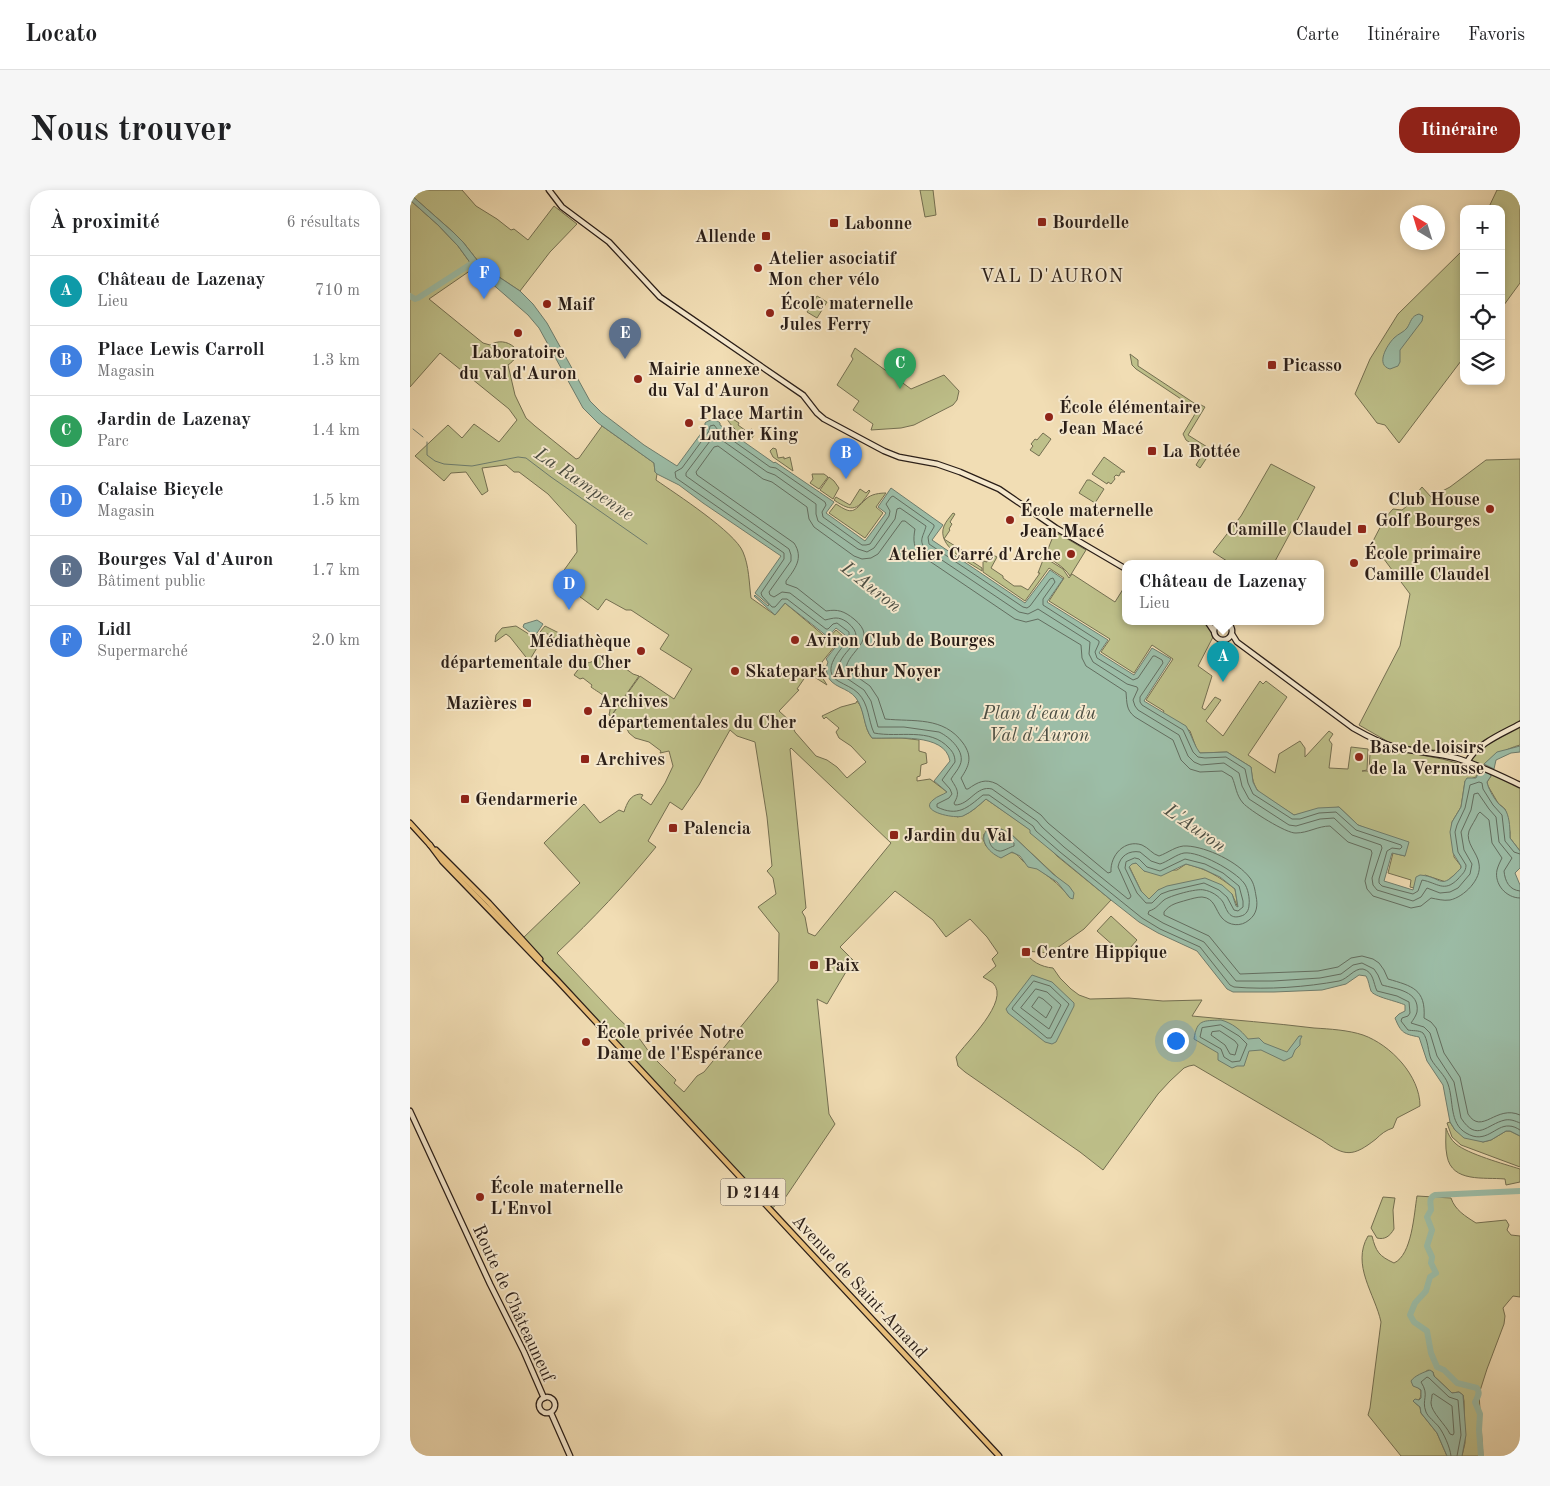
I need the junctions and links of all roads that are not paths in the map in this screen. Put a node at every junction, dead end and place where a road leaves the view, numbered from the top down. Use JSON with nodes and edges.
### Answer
{"nodes":[{"id":1,"x":549,"y":190,"type":"edge"},
{"id":2,"x":1122,"y":567,"type":"edge"},
{"id":3,"x":1211,"y":625,"type":"edge"},
{"id":4,"x":1217,"y":625,"type":"edge"},
{"id":5,"x":1229,"y":625,"type":"edge"},
{"id":6,"x":1214,"y":630,"type":"junction"},
{"id":7,"x":1232,"y":634,"type":"junction"},
{"id":8,"x":1227,"y":640,"type":"junction"},
{"id":9,"x":1237,"y":642,"type":"junction"},
{"id":10,"x":1520,"y":724,"type":"edge"},
{"id":11,"x":1467,"y":762,"type":"junction"},
{"id":12,"x":1520,"y":785,"type":"edge"},
{"id":13,"x":410,"y":824,"type":"edge"},
{"id":14,"x":430,"y":844,"type":"junction"},
{"id":15,"x":489,"y":902,"type":"junction"},
{"id":16,"x":484,"y":907,"type":"junction"},
{"id":17,"x":503,"y":921,"type":"junction"},
{"id":18,"x":410,"y":1110,"type":"edge"},
{"id":19,"x":544,"y":1398,"type":"junction"},
{"id":20,"x":551,"y":1413,"type":"junction"},
{"id":21,"x":570,"y":1456,"type":"edge"},
{"id":22,"x":999,"y":1456,"type":"edge"}],
"edges":[{"from":1,"to":2,"type":"street"},
{"from":3,"to":6,"type":"street"},
{"from":4,"to":6,"type":"street"},
{"from":5,"to":7,"type":"street"},
{"from":6,"to":8,"type":"street"},
{"from":7,"to":8,"type":"street"},
{"from":7,"to":9,"type":"street"},
{"from":8,"to":9,"type":"street"},
{"from":9,"to":11,"type":"street"},
{"from":10,"to":11,"type":"street"},
{"from":11,"to":12,"type":"street"},
{"from":13,"to":14,"type":"main road","name":"Avenue de Saint-Amand","number":"D 2144"},
{"from":14,"to":15,"type":"main road","name":"Avenue de Saint-Amand","number":"D 2144"},
{"from":14,"to":16,"type":"main road","name":"Avenue de Saint-Amand","number":"D 2144"},
{"from":15,"to":16,"type":"main road"},
{"from":15,"to":17,"type":"main road","name":"Avenue de Saint-Amand","number":"D 2144"},
{"from":16,"to":17,"type":"main road","name":"Avenue de Saint-Amand","number":"D 2144"},
{"from":17,"to":22,"type":"main road","name":"Avenue de Saint-Amand","number":"D 2144"},
{"from":18,"to":19,"type":"street","name":"Route de Châteauneuf"},
{"from":19,"to":20,"type":"street","name":"Route de Châteauneuf"},
{"from":19,"to":20,"type":"street","name":"Route de Châteauneuf"},
{"from":20,"to":21,"type":"street","name":"Route de Châteauneuf"}]}
